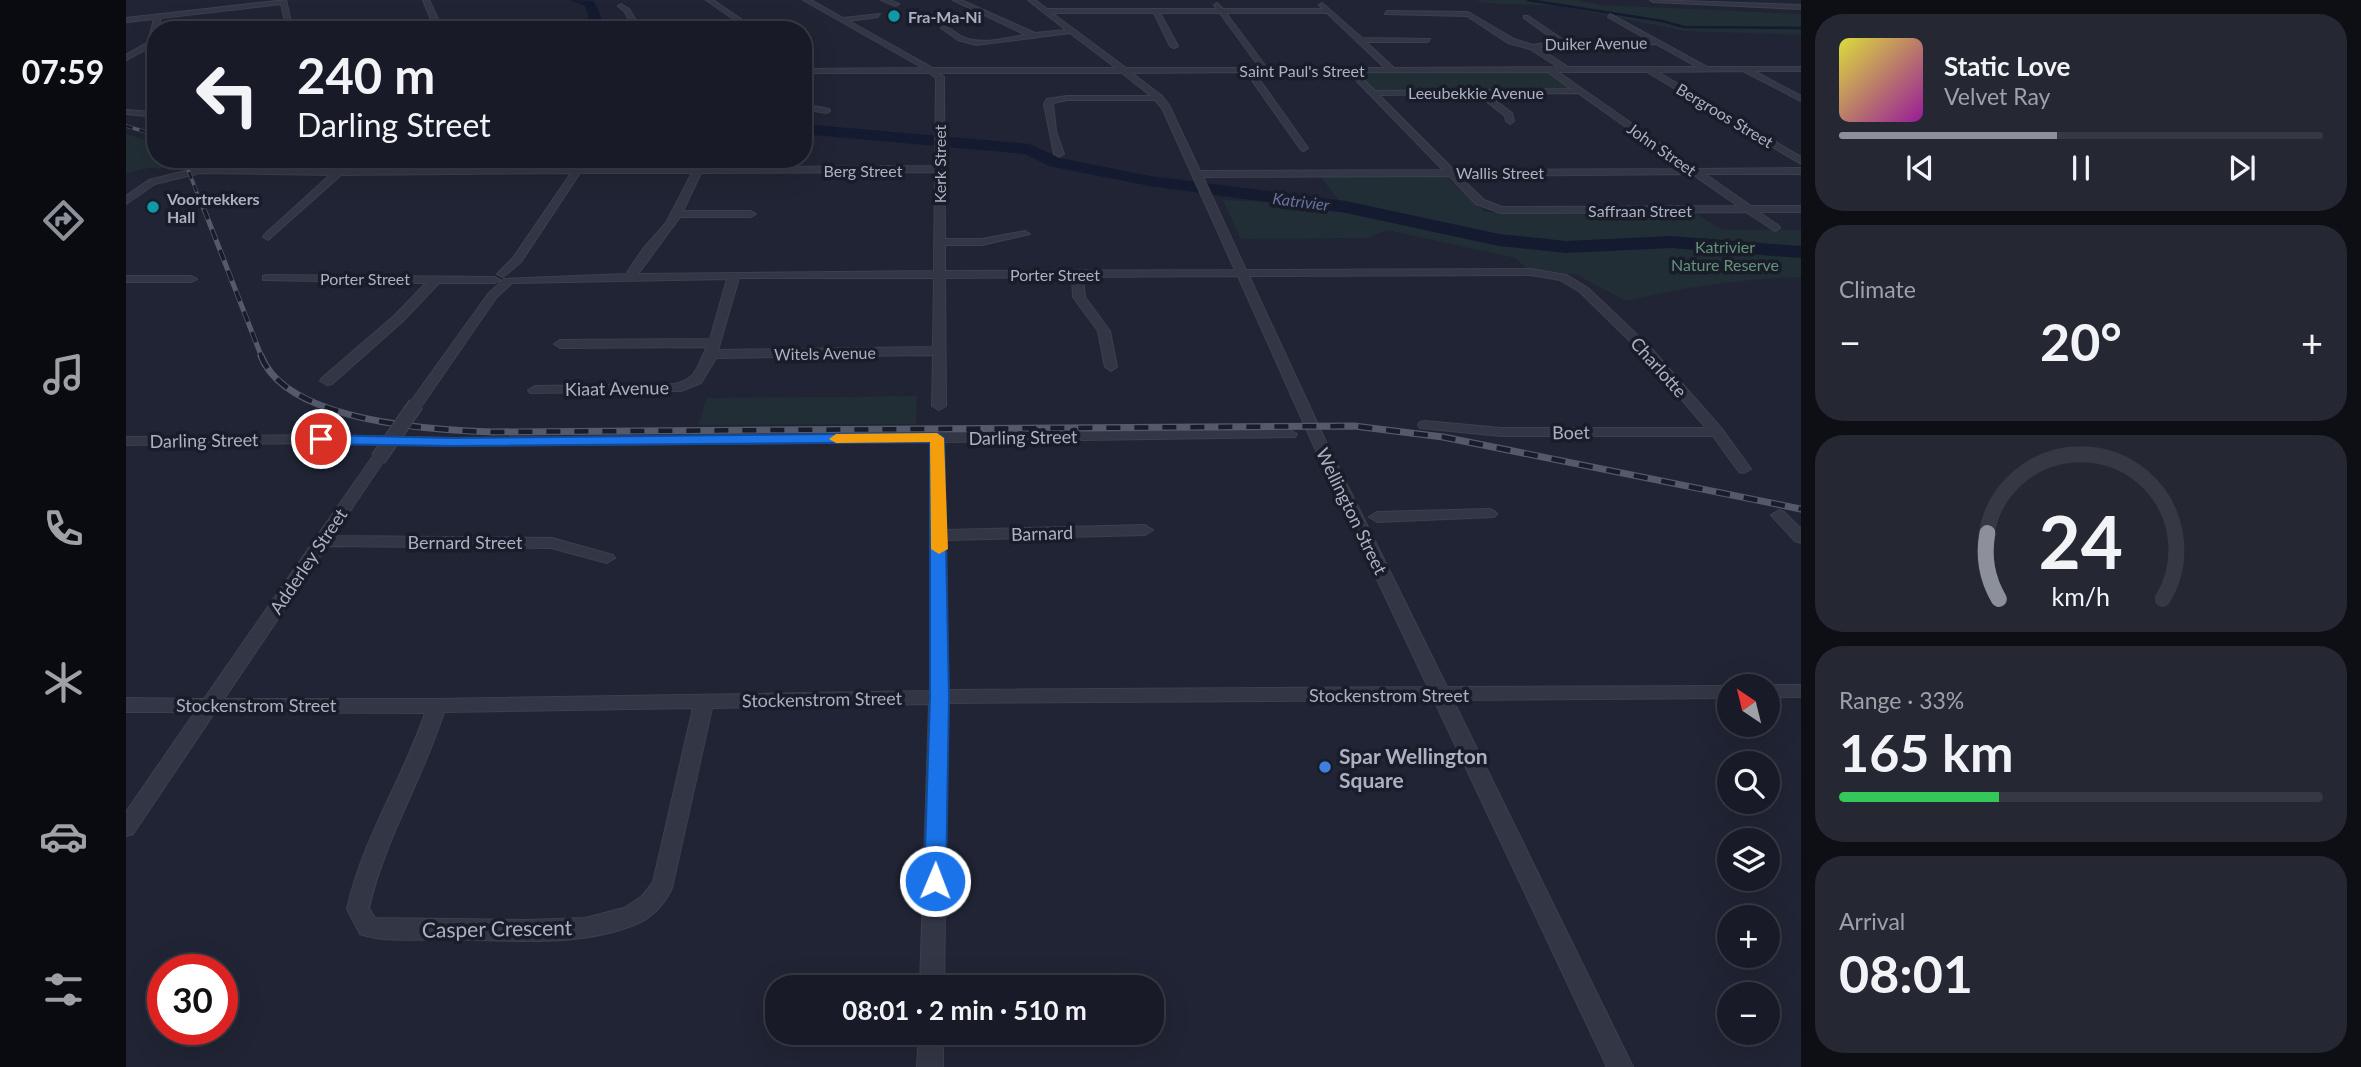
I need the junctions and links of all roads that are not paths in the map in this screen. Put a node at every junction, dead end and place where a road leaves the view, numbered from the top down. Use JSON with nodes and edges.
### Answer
{"nodes":[{"id":1,"x":209,"y":0,"type":"edge"},
{"id":2,"x":425,"y":0,"type":"edge"},
{"id":3,"x":709,"y":0,"type":"edge"},
{"id":4,"x":806,"y":0,"type":"edge"},
{"id":5,"x":884,"y":0,"type":"edge"},
{"id":6,"x":956,"y":0,"type":"edge"},
{"id":7,"x":1031,"y":0,"type":"edge"},
{"id":8,"x":1116,"y":0,"type":"edge"},
{"id":9,"x":1214,"y":0,"type":"edge"},
{"id":10,"x":1317,"y":0,"type":"edge"},
{"id":11,"x":1653,"y":0,"type":"edge"},
{"id":12,"x":1743,"y":0,"type":"edge"},
{"id":13,"x":283,"y":1,"type":"edge"},
{"id":14,"x":1421,"y":3,"type":"dead end"},
{"id":15,"x":896,"y":4,"type":"dead end"},
{"id":16,"x":621,"y":6,"type":"dead end"},
{"id":17,"x":1753,"y":6,"type":"junction"},
{"id":18,"x":1801,"y":7,"type":"edge"},
{"id":19,"x":207,"y":10,"type":"junction"},
{"id":20,"x":1221,"y":10,"type":"junction"},
{"id":21,"x":1046,"y":11,"type":"junction"},
{"id":22,"x":1121,"y":11,"type":"junction"},
{"id":23,"x":1156,"y":11,"type":"junction"},
{"id":24,"x":1328,"y":11,"type":"junction"},
{"id":25,"x":1434,"y":12,"type":"junction"},
{"id":26,"x":1387,"y":13,"type":"dead end"},
{"id":27,"x":878,"y":15,"type":"dead end"},
{"id":28,"x":1610,"y":16,"type":"dead end"},
{"id":29,"x":156,"y":17,"type":"junction"},
{"id":30,"x":1526,"y":17,"type":"dead end"},
{"id":31,"x":126,"y":20,"type":"edge"},
{"id":32,"x":842,"y":20,"type":"junction"},
{"id":33,"x":155,"y":21,"type":"edge"},
{"id":34,"x":288,"y":21,"type":"edge"},
{"id":35,"x":436,"y":21,"type":"edge"},
{"id":36,"x":634,"y":21,"type":"edge"},
{"id":37,"x":740,"y":21,"type":"edge"},
{"id":38,"x":943,"y":27,"type":"dead end"},
{"id":39,"x":1071,"y":31,"type":"junction"},
{"id":40,"x":1035,"y":36,"type":"junction"},
{"id":41,"x":1359,"y":40,"type":"junction"},
{"id":42,"x":1428,"y":40,"type":"dead end"},
{"id":43,"x":1658,"y":42,"type":"junction"},
{"id":44,"x":1564,"y":43,"type":"junction"},
{"id":45,"x":147,"y":45,"type":"edge"},
{"id":46,"x":1174,"y":46,"type":"dead end"},
{"id":47,"x":1533,"y":47,"type":"junction"},
{"id":48,"x":126,"y":58,"type":"edge"},
{"id":49,"x":1649,"y":69,"type":"junction"},
{"id":50,"x":1706,"y":69,"type":"junction"},
{"id":51,"x":1744,"y":69,"type":"junction"},
{"id":52,"x":1801,"y":69,"type":"edge"},
{"id":53,"x":1350,"y":70,"type":"junction"},
{"id":54,"x":1392,"y":70,"type":"junction"},
{"id":55,"x":1550,"y":70,"type":"junction"},
{"id":56,"x":1567,"y":70,"type":"junction"},
{"id":57,"x":812,"y":71,"type":"edge"},
{"id":58,"x":1125,"y":71,"type":"junction"},
{"id":59,"x":1248,"y":71,"type":"junction"},
{"id":60,"x":1266,"y":71,"type":"junction"},
{"id":61,"x":936,"y":73,"type":"junction"},
{"id":62,"x":1581,"y":91,"type":"junction"},
{"id":63,"x":1479,"y":92,"type":"junction"},
{"id":64,"x":1372,"y":93,"type":"junction"},
{"id":65,"x":1159,"y":98,"type":"junction"},
{"id":66,"x":1801,"y":99,"type":"edge"},
{"id":67,"x":812,"y":108,"type":"edge"},
{"id":68,"x":826,"y":111,"type":"dead end"},
{"id":69,"x":126,"y":112,"type":"edge"},
{"id":70,"x":147,"y":114,"type":"edge"},
{"id":71,"x":1510,"y":121,"type":"dead end"},
{"id":72,"x":1304,"y":148,"type":"dead end"},
{"id":73,"x":1059,"y":154,"type":"dead end"},
{"id":74,"x":1801,"y":161,"type":"edge"},
{"id":75,"x":206,"y":168,"type":"edge"},
{"id":76,"x":579,"y":168,"type":"edge"},
{"id":77,"x":938,"y":169,"type":"junction"},
{"id":78,"x":200,"y":170,"type":"junction"},
{"id":79,"x":698,"y":170,"type":"junction"},
{"id":80,"x":577,"y":171,"type":"junction"},
{"id":81,"x":1694,"y":171,"type":"junction"},
{"id":82,"x":1801,"y":171,"type":"edge"},
{"id":83,"x":338,"y":172,"type":"junction"},
{"id":84,"x":1449,"y":172,"type":"junction"},
{"id":85,"x":1198,"y":174,"type":"junction"},
{"id":86,"x":126,"y":201,"type":"edge"},
{"id":87,"x":1748,"y":209,"type":"junction"},
{"id":88,"x":1801,"y":209,"type":"edge"},
{"id":89,"x":677,"y":214,"type":"junction"},
{"id":90,"x":751,"y":214,"type":"dead end"},
{"id":91,"x":1775,"y":228,"type":"dead end"},
{"id":92,"x":1025,"y":234,"type":"dead end"},
{"id":93,"x":268,"y":237,"type":"dead end"},
{"id":94,"x":939,"y":242,"type":"junction"},
{"id":95,"x":1242,"y":273,"type":"junction"},
{"id":96,"x":1077,"y":274,"type":"junction"},
{"id":97,"x":734,"y":275,"type":"junction"},
{"id":98,"x":939,"y":275,"type":"junction"},
{"id":99,"x":630,"y":277,"type":"junction"},
{"id":100,"x":1563,"y":277,"type":"joint"},
{"id":101,"x":267,"y":278,"type":"dead end"},
{"id":102,"x":437,"y":278,"type":"junction"},
{"id":103,"x":504,"y":278,"type":"junction"},
{"id":104,"x":126,"y":279,"type":"edge"},
{"id":105,"x":191,"y":279,"type":"dead end"},
{"id":106,"x":560,"y":344,"type":"dead end"},
{"id":107,"x":711,"y":349,"type":"junction"},
{"id":108,"x":940,"y":351,"type":"junction"},
{"id":109,"x":1111,"y":367,"type":"dead end"},
{"id":110,"x":327,"y":381,"type":"dead end"},
{"id":111,"x":535,"y":390,"type":"dead end"},
{"id":112,"x":939,"y":406,"type":"dead end"},
{"id":113,"x":1425,"y":425,"type":"dead end"},
{"id":114,"x":1717,"y":432,"type":"junction"},
{"id":115,"x":1290,"y":434,"type":"dead end"},
{"id":116,"x":937,"y":438,"type":"junction"},
{"id":117,"x":126,"y":441,"type":"edge"},
{"id":118,"x":1744,"y":469,"type":"dead end"},
{"id":119,"x":1489,"y":514,"type":"dead end"},
{"id":120,"x":1779,"y":515,"type":"dead end"},
{"id":121,"x":1377,"y":517,"type":"dead end"},
{"id":122,"x":1145,"y":530,"type":"dead end"},
{"id":123,"x":939,"y":535,"type":"junction"},
{"id":124,"x":1801,"y":538,"type":"edge"},
{"id":125,"x":321,"y":541,"type":"junction"},
{"id":126,"x":607,"y":558,"type":"dead end"},
{"id":127,"x":1780,"y":691,"type":"edge"},
{"id":128,"x":1801,"y":691,"type":"edge"},
{"id":129,"x":1717,"y":692,"type":"edge"},
{"id":130,"x":1442,"y":694,"type":"junction"},
{"id":131,"x":939,"y":697,"type":"junction"},
{"id":132,"x":704,"y":701,"type":"junction"},
{"id":133,"x":126,"y":705,"type":"edge"},
{"id":134,"x":208,"y":705,"type":"junction"},
{"id":135,"x":437,"y":706,"type":"junction"},
{"id":136,"x":126,"y":828,"type":"edge"},
{"id":137,"x":932,"y":975,"type":"edge"},
{"id":138,"x":931,"y":1045,"type":"edge"},
{"id":139,"x":930,"y":1067,"type":"edge"},
{"id":140,"x":1620,"y":1067,"type":"edge"}],
"edges":[{"from":1,"to":19,"type":"street"},
{"from":2,"to":35,"type":"street"},
{"from":3,"to":37,"type":"street"},
{"from":4,"to":32,"type":"street"},
{"from":5,"to":15,"type":"street"},
{"from":6,"to":40,"type":"street"},
{"from":7,"to":21,"type":"street","name":"Wellington Street"},
{"from":8,"to":22,"type":"street"},
{"from":9,"to":20,"type":"street"},
{"from":10,"to":24,"type":"street"},
{"from":11,"to":17,"type":"street"},
{"from":12,"to":17,"type":"street"},
{"from":13,"to":19,"type":"street"},
{"from":13,"to":34,"type":"street"},
{"from":14,"to":25,"type":"street"},
{"from":16,"to":36,"type":"street"},
{"from":17,"to":18,"type":"street"},
{"from":19,"to":29,"type":"street"},
{"from":20,"to":23,"type":"street"},
{"from":20,"to":24,"type":"street"},
{"from":20,"to":60,"type":"street"},
{"from":21,"to":22,"type":"street"},
{"from":21,"to":39,"type":"street","name":"Wellington Street"},
{"from":22,"to":23,"type":"street"},
{"from":23,"to":46,"type":"street"},
{"from":24,"to":41,"type":"street"},
{"from":25,"to":26,"type":"street"},
{"from":25,"to":47,"type":"street"},
{"from":27,"to":32,"type":"street"},
{"from":28,"to":43,"type":"street"},
{"from":29,"to":31,"type":"street"},
{"from":29,"to":33,"type":"street"},
{"from":30,"to":44,"type":"street"},
{"from":32,"to":61,"type":"street"},
{"from":38,"to":40,"type":"street"},
{"from":39,"to":40,"type":"street"},
{"from":39,"to":58,"type":"street","name":"Wellington Street"},
{"from":41,"to":42,"type":"street"},
{"from":41,"to":54,"type":"street"},
{"from":43,"to":44,"type":"street","name":"Duiker Avenue"},
{"from":43,"to":50,"type":"street"},
{"from":44,"to":47,"type":"street","name":"Duiker Avenue"},
{"from":45,"to":48,"type":"street"},
{"from":47,"to":56,"type":"street","name":"Duiker Avenue"},
{"from":49,"to":50,"type":"street","name":"Saint Paul's Street"},
{"from":49,"to":56,"type":"street","name":"Saint Paul's Street"},
{"from":49,"to":74,"type":"street","name":"Bergroos Street"},
{"from":50,"to":51,"type":"street","name":"Saint Paul's Street"},
{"from":51,"to":52,"type":"street","name":"Saint Paul's Street"},
{"from":51,"to":66,"type":"street"},
{"from":53,"to":54,"type":"street","name":"Saint Paul's Street"},
{"from":53,"to":60,"type":"street","name":"Saint Paul's Street"},
{"from":53,"to":64,"type":"street"},
{"from":54,"to":55,"type":"street","name":"Saint Paul's Street"},
{"from":55,"to":56,"type":"street","name":"Saint Paul's Street"},
{"from":55,"to":62,"type":"street","name":"John Street"},
{"from":57,"to":61,"type":"street","name":"Saint Paul's Street"},
{"from":58,"to":59,"type":"street","name":"Saint Paul's Street"},
{"from":58,"to":61,"type":"street","name":"Saint Paul's Street"},
{"from":58,"to":65,"type":"street","name":"Wellington Street"},
{"from":59,"to":60,"type":"street","name":"Saint Paul's Street"},
{"from":59,"to":72,"type":"street"},
{"from":61,"to":77,"type":"street","name":"Kerk Street"},
{"from":62,"to":63,"type":"street","name":"Leeubekkie Avenue"},
{"from":62,"to":81,"type":"street","name":"John Street"},
{"from":63,"to":64,"type":"street","name":"Leeubekkie Avenue"},
{"from":63,"to":71,"type":"street"},
{"from":64,"to":84,"type":"street"},
{"from":65,"to":73,"type":"street"},
{"from":65,"to":85,"type":"street","name":"Wellington Street"},
{"from":67,"to":68,"type":"street"},
{"from":69,"to":70,"type":"street"},
{"from":75,"to":78,"type":"street"},
{"from":76,"to":80,"type":"street","name":"Adderley Street"},
{"from":77,"to":79,"type":"street","name":"Berg Street"},
{"from":77,"to":94,"type":"street","name":"Kerk Street"},
{"from":78,"to":83,"type":"street","name":"Berg Street"},
{"from":78,"to":86,"type":"street"},
{"from":79,"to":80,"type":"street","name":"Berg Street"},
{"from":79,"to":89,"type":"street"},
{"from":80,"to":83,"type":"street","name":"Berg Street"},
{"from":80,"to":103,"type":"street","name":"Adderley Street"},
{"from":81,"to":82,"type":"street","name":"Wallis Street"},
{"from":81,"to":84,"type":"street","name":"Wallis Street"},
{"from":81,"to":87,"type":"street","name":"John Street"},
{"from":83,"to":93,"type":"street"},
{"from":84,"to":85,"type":"street","name":"Wallis Street"},
{"from":84,"to":87,"type":"street","name":"Saffraan Street"},
{"from":85,"to":95,"type":"street","name":"Wellington Street"},
{"from":87,"to":88,"type":"street","name":"Saffraan Street"},
{"from":87,"to":91,"type":"street","name":"John Street"},
{"from":89,"to":90,"type":"street"},
{"from":89,"to":99,"type":"street"},
{"from":92,"to":94,"type":"street"},
{"from":94,"to":98,"type":"street","name":"Kerk Street"},
{"from":95,"to":96,"type":"street","name":"Porter Street"},
{"from":95,"to":100,"type":"street","name":"Porter Street"},
{"from":95,"to":130,"type":"street","name":"Wellington Street"},
{"from":96,"to":98,"type":"street","name":"Porter Street"},
{"from":96,"to":109,"type":"street"},
{"from":97,"to":98,"type":"street","name":"Porter Street"},
{"from":97,"to":99,"type":"street","name":"Porter Street"},
{"from":97,"to":107,"type":"street"},
{"from":98,"to":108,"type":"street","name":"Kerk Street"},
{"from":99,"to":103,"type":"street","name":"Porter Street"},
{"from":100,"to":114,"type":"street","name":"Charlotte"},
{"from":101,"to":102,"type":"street","name":"Porter Street"},
{"from":102,"to":103,"type":"street","name":"Porter Street"},
{"from":102,"to":110,"type":"street"},
{"from":103,"to":125,"type":"street","name":"Adderley Street","bridge":true},
{"from":104,"to":105,"type":"street"},
{"from":106,"to":107,"type":"street","name":"Witels Avenue"},
{"from":107,"to":108,"type":"street","name":"Witels Avenue"},
{"from":107,"to":111,"type":"street","name":"Kiaat Avenue"},
{"from":108,"to":112,"type":"street","name":"Kerk Street"},
{"from":113,"to":114,"type":"street","name":"Boet"},
{"from":114,"to":118,"type":"street","name":"Charlotte"},
{"from":115,"to":116,"type":"street","name":"Darling Street"},
{"from":116,"to":117,"type":"street","name":"Darling Street"},
{"from":116,"to":123,"type":"street"},
{"from":119,"to":121,"type":"street"},
{"from":120,"to":124,"type":"street"},
{"from":122,"to":123,"type":"street","name":"Barnard"},
{"from":123,"to":131,"type":"street"},
{"from":125,"to":126,"type":"street","name":"Bernard Street"},
{"from":125,"to":134,"type":"street","name":"Adderley Street"},
{"from":127,"to":128,"type":"street"},
{"from":129,"to":130,"type":"street","name":"Stockenstrom Street"},
{"from":130,"to":131,"type":"street","name":"Stockenstrom Street"},
{"from":130,"to":140,"type":"street","name":"Wellington Street"},
{"from":131,"to":132,"type":"street","name":"Stockenstrom Street"},
{"from":131,"to":137,"type":"street"},
{"from":132,"to":135,"type":"street","name":"Stockenstrom Street"},
{"from":132,"to":135,"type":"street","name":"Casper Crescent"},
{"from":133,"to":134,"type":"street","name":"Stockenstrom Street"},
{"from":134,"to":135,"type":"street","name":"Stockenstrom Street"},
{"from":134,"to":136,"type":"street","name":"Adderley Street"},
{"from":138,"to":139,"type":"street"}]}
